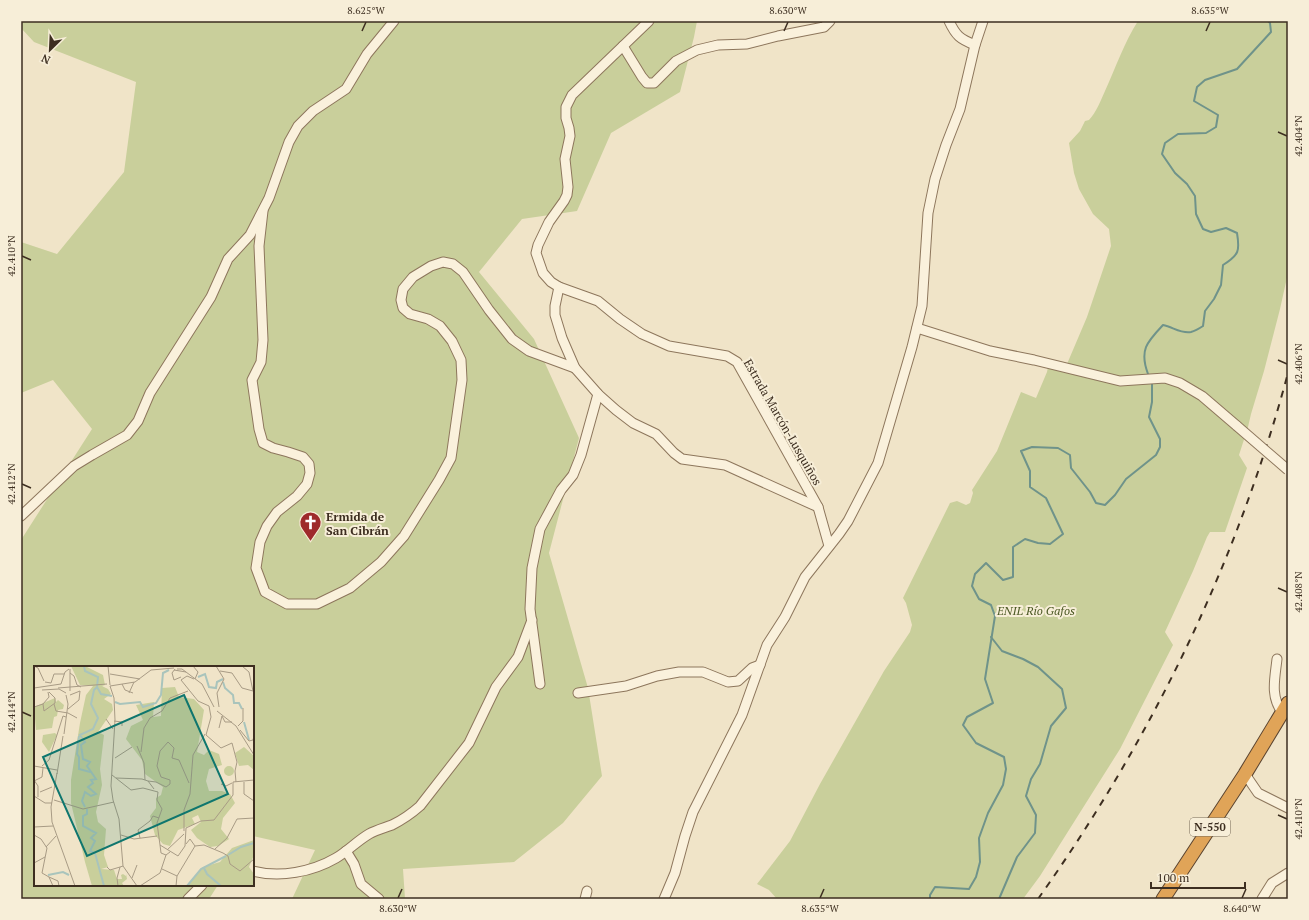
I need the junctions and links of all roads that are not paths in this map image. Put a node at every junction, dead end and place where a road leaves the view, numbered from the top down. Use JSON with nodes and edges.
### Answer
{"nodes":[{"id":1,"x":394,"y":21,"type":"edge"},
{"id":2,"x":648,"y":21,"type":"edge"},
{"id":3,"x":830,"y":21,"type":"edge"},
{"id":4,"x":949,"y":21,"type":"edge"},
{"id":5,"x":983,"y":21,"type":"edge"},
{"id":6,"x":975,"y":45,"type":"junction"},
{"id":7,"x":623,"y":46,"type":"junction"},
{"id":8,"x":263,"y":211,"type":"junction"},
{"id":9,"x":559,"y":288,"type":"junction"},
{"id":10,"x":917,"y":328,"type":"junction"},
{"id":11,"x":575,"y":368,"type":"junction"},
{"id":12,"x":598,"y":394,"type":"junction"},
{"id":13,"x":1288,"y":470,"type":"edge"},
{"id":14,"x":818,"y":507,"type":"junction"},
{"id":15,"x":21,"y":516,"type":"edge"},
{"id":16,"x":829,"y":546,"type":"junction"},
{"id":17,"x":532,"y":620,"type":"junction"},
{"id":18,"x":1277,"y":659,"type":"dead end"},
{"id":19,"x":760,"y":665,"type":"junction"},
{"id":20,"x":540,"y":684,"type":"dead end"},
{"id":21,"x":578,"y":693,"type":"dead end"},
{"id":22,"x":1286,"y":710,"type":"edge"},
{"id":23,"x":1245,"y":774,"type":"junction"},
{"id":24,"x":1288,"y":808,"type":"edge"},
{"id":25,"x":346,"y":851,"type":"junction"},
{"id":26,"x":254,"y":871,"type":"edge"},
{"id":27,"x":1288,"y":872,"type":"edge"},
{"id":28,"x":201,"y":886,"type":"edge"},
{"id":29,"x":666,"y":898,"type":"edge"},
{"id":30,"x":188,"y":899,"type":"edge"},
{"id":31,"x":379,"y":899,"type":"edge"},
{"id":32,"x":1163,"y":899,"type":"edge"},
{"id":33,"x":1262,"y":899,"type":"edge"}],
"edges":[{"from":1,"to":8,"type":"street"},
{"from":2,"to":7,"type":"street","name":"Estrada Marcón-Lusquiños"},
{"from":3,"to":7,"type":"street"},
{"from":4,"to":6,"type":"street"},
{"from":5,"to":6,"type":"street"},
{"from":6,"to":10,"type":"street"},
{"from":7,"to":9,"type":"street","name":"Estrada Marcón-Lusquiños"},
{"from":8,"to":11,"type":"street"},
{"from":8,"to":15,"type":"street"},
{"from":9,"to":11,"type":"street"},
{"from":9,"to":14,"type":"street","name":"Estrada Marcón-Lusquiños"},
{"from":10,"to":13,"type":"street","bridge":true},
{"from":10,"to":16,"type":"street"},
{"from":11,"to":12,"type":"street"},
{"from":12,"to":14,"type":"street"},
{"from":12,"to":17,"type":"street"},
{"from":14,"to":16,"type":"street","name":"Estrada Marcón-Lusquiños"},
{"from":16,"to":19,"type":"street"},
{"from":17,"to":20,"type":"street"},
{"from":17,"to":25,"type":"street"},
{"from":18,"to":22,"type":"street"},
{"from":19,"to":21,"type":"street"},
{"from":19,"to":29,"type":"street"},
{"from":22,"to":23,"type":"highway","number":"N-550"},
{"from":23,"to":24,"type":"street"},
{"from":23,"to":32,"type":"highway","number":"N-550"},
{"from":25,"to":26,"type":"street"},
{"from":25,"to":31,"type":"street"},
{"from":27,"to":33,"type":"street"},
{"from":28,"to":30,"type":"street"}]}
